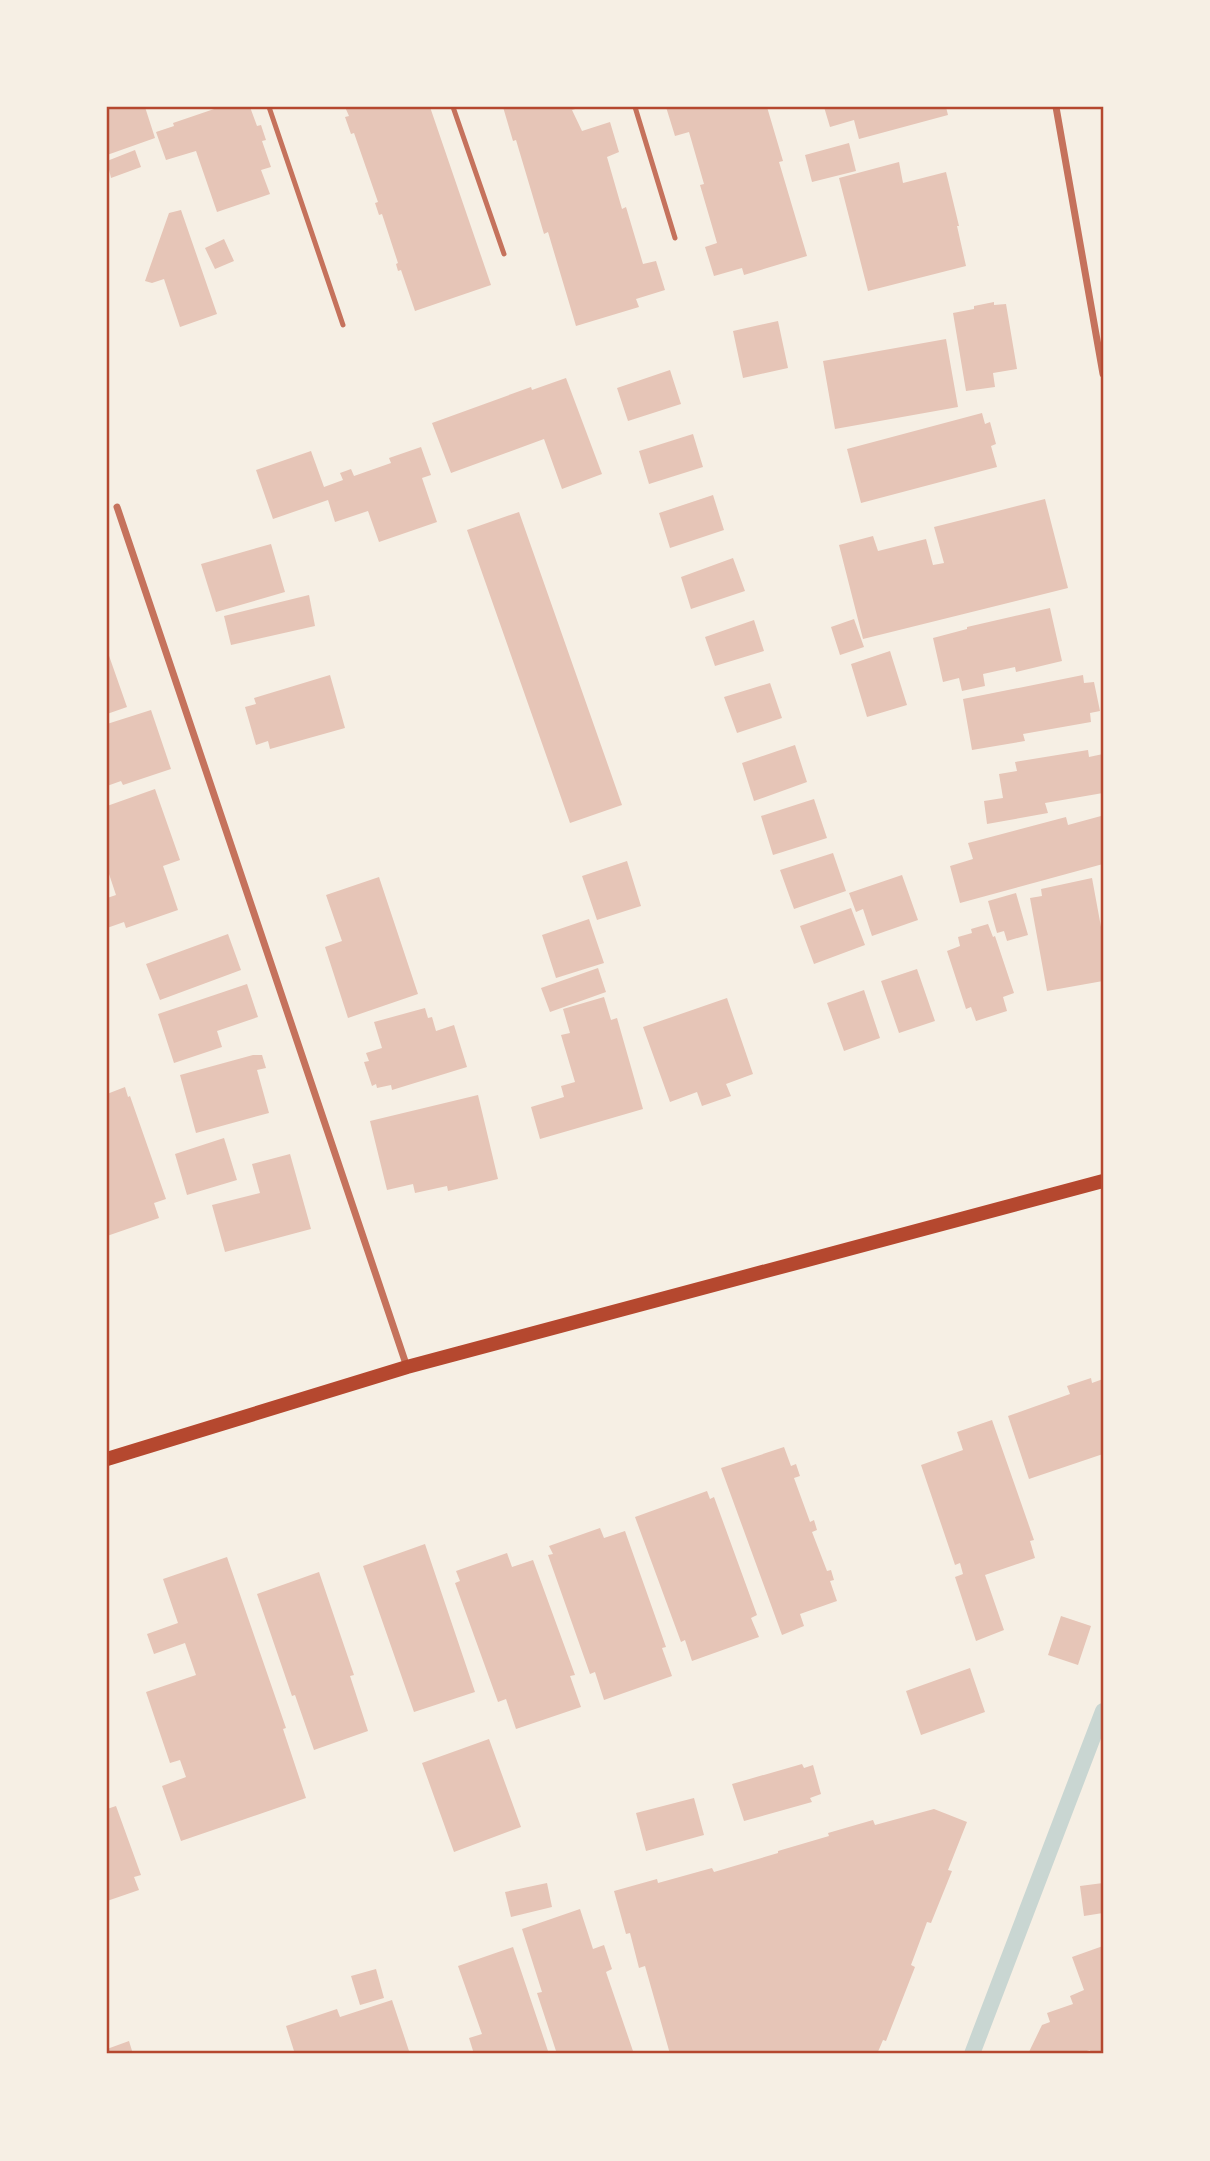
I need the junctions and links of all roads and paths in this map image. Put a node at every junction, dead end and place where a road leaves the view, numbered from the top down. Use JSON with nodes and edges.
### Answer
{"nodes":[{"id":1,"x":269,"y":107,"type":"edge"},
{"id":2,"x":453,"y":107,"type":"edge"},
{"id":3,"x":635,"y":107,"type":"edge"},
{"id":4,"x":1056,"y":107,"type":"edge"},
{"id":5,"x":675,"y":238,"type":"dead end"},
{"id":6,"x":504,"y":254,"type":"dead end"},
{"id":7,"x":343,"y":325,"type":"dead end"},
{"id":8,"x":1103,"y":374,"type":"edge"},
{"id":9,"x":117,"y":508,"type":"dead end"},
{"id":10,"x":1103,"y":1181,"type":"edge"},
{"id":11,"x":407,"y":1367,"type":"junction"},
{"id":12,"x":107,"y":1459,"type":"edge"}],
"edges":[{"from":1,"to":7,"type":"lane"},
{"from":2,"to":6,"type":"lane"},
{"from":3,"to":5,"type":"lane"},
{"from":4,"to":8,"type":"street"},
{"from":9,"to":11,"type":"street"},
{"from":10,"to":11,"type":"main road"},
{"from":11,"to":12,"type":"main road"}]}
